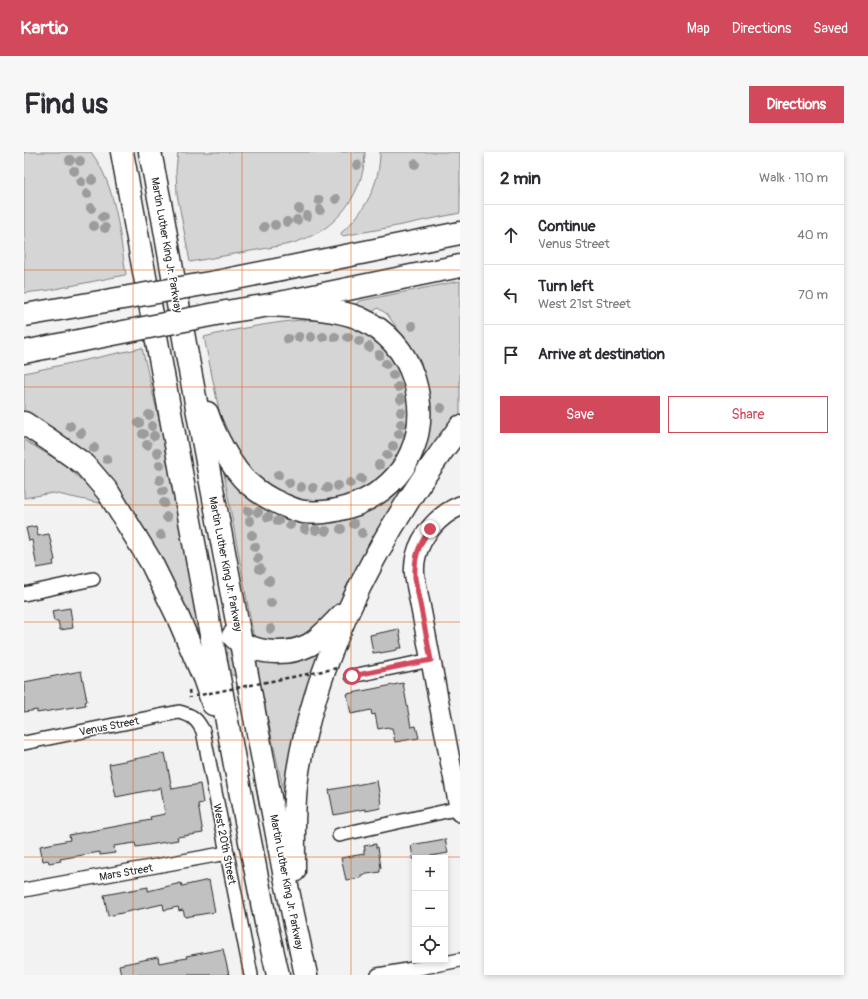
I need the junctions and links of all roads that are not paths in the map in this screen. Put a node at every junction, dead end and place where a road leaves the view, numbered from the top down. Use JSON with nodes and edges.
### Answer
{"nodes":[{"id":1,"x":122,"y":152,"type":"edge"},
{"id":2,"x":150,"y":152,"type":"edge"},
{"id":3,"x":460,"y":233,"type":"edge"},
{"id":4,"x":460,"y":266,"type":"edge"},
{"id":5,"x":270,"y":304,"type":"junction"},
{"id":6,"x":24,"y":315,"type":"edge"},
{"id":7,"x":184,"y":344,"type":"junction"},
{"id":8,"x":24,"y":352,"type":"edge"},
{"id":9,"x":24,"y":423,"type":"edge"},
{"id":10,"x":460,"y":427,"type":"edge"},
{"id":11,"x":460,"y":506,"type":"edge"},
{"id":12,"x":201,"y":579,"type":"junction"},
{"id":13,"x":93,"y":580,"type":"dead end"},
{"id":14,"x":362,"y":582,"type":"junction"},
{"id":15,"x":24,"y":594,"type":"edge"},
{"id":16,"x":241,"y":643,"type":"junction"},
{"id":17,"x":431,"y":660,"type":"junction"},
{"id":18,"x":352,"y":676,"type":"dead end"},
{"id":19,"x":192,"y":717,"type":"joint"},
{"id":20,"x":24,"y":742,"type":"edge"},
{"id":21,"x":235,"y":765,"type":"junction"},
{"id":22,"x":460,"y":809,"type":"edge"},
{"id":23,"x":339,"y":835,"type":"dead end"},
{"id":24,"x":227,"y":853,"type":"junction"},
{"id":25,"x":24,"y":890,"type":"edge"},
{"id":26,"x":296,"y":932,"type":"junction"},
{"id":27,"x":460,"y":960,"type":"edge"},
{"id":28,"x":250,"y":975,"type":"edge"},
{"id":29,"x":278,"y":975,"type":"edge"},
{"id":30,"x":306,"y":975,"type":"edge"},
{"id":31,"x":378,"y":975,"type":"edge"}],
"edges":[{"from":1,"to":12,"type":"highway"},
{"from":2,"to":7,"type":"highway","name":"Martin Luther King Jr. Parkway"},
{"from":3,"to":6,"type":"highway","bridge":true},
{"from":4,"to":5,"type":"highway"},
{"from":5,"to":7,"type":"highway"},
{"from":5,"to":8,"type":"highway","bridge":true},
{"from":7,"to":16,"type":"highway","name":"Martin Luther King Jr. Parkway"},
{"from":9,"to":21,"type":"highway"},
{"from":10,"to":14,"type":"highway"},
{"from":11,"to":17,"type":"street"},
{"from":12,"to":16,"type":"highway"},
{"from":12,"to":21,"type":"highway"},
{"from":13,"to":15,"type":"street"},
{"from":14,"to":16,"type":"highway"},
{"from":14,"to":26,"type":"highway"},
{"from":16,"to":26,"type":"highway","name":"Martin Luther King Jr. Parkway"},
{"from":17,"to":18,"type":"street"},
{"from":17,"to":22,"type":"street"},
{"from":19,"to":20,"type":"street","name":"Venus Street"},
{"from":19,"to":24,"type":"street","name":"West 20th Street"},
{"from":21,"to":29,"type":"highway"},
{"from":22,"to":23,"type":"street"},
{"from":24,"to":25,"type":"street","name":"Mars Street"},
{"from":24,"to":28,"type":"street","name":"West 20th Street"},
{"from":26,"to":30,"type":"highway","name":"Martin Luther King Jr. Parkway"},
{"from":27,"to":31,"type":"street"}]}
